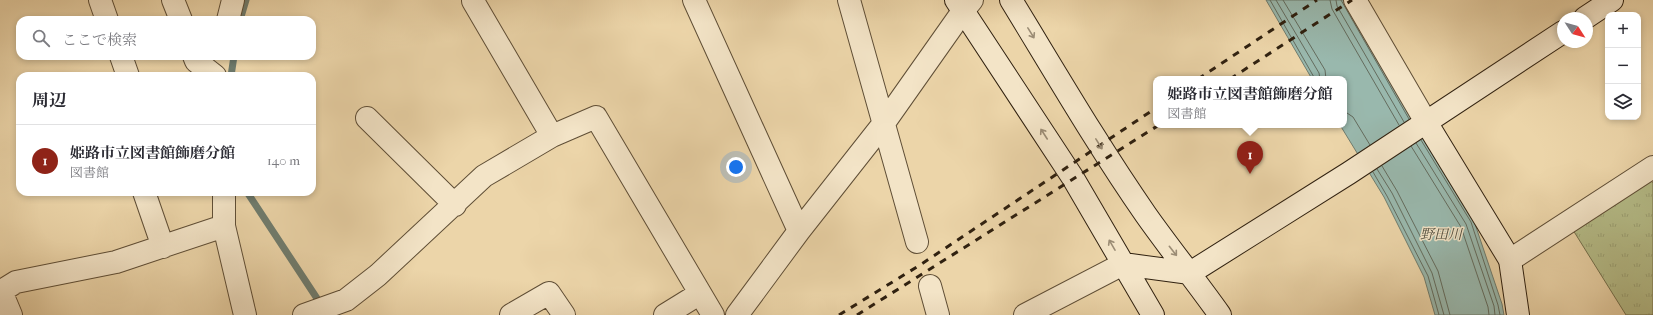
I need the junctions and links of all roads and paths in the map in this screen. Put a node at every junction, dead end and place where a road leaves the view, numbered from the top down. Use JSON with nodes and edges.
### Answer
{"nodes":[{"id":1,"x":100,"y":0,"type":"edge"},
{"id":2,"x":173,"y":0,"type":"edge"},
{"id":3,"x":233,"y":0,"type":"edge"},
{"id":4,"x":694,"y":0,"type":"edge"},
{"id":5,"x":850,"y":0,"type":"edge"},
{"id":6,"x":1011,"y":0,"type":"edge"},
{"id":7,"x":1355,"y":0,"type":"edge"},
{"id":8,"x":1612,"y":0,"type":"edge"},
{"id":9,"x":473,"y":1,"type":"edge"},
{"id":10,"x":964,"y":4,"type":"edge"},
{"id":11,"x":1593,"y":13,"type":"edge"},
{"id":12,"x":106,"y":16,"type":"edge"},
{"id":13,"x":179,"y":16,"type":"edge"},
{"id":14,"x":229,"y":16,"type":"edge"},
{"id":15,"x":1557,"y":36,"type":"edge"},
{"id":16,"x":122,"y":60,"type":"edge"},
{"id":17,"x":196,"y":60,"type":"edge"},
{"id":18,"x":219,"y":60,"type":"edge"},
{"id":19,"x":126,"y":72,"type":"edge"},
{"id":20,"x":211,"y":72,"type":"edge"},
{"id":21,"x":217,"y":72,"type":"edge"},
{"id":22,"x":367,"y":118,"type":"dead end"},
{"id":23,"x":1426,"y":122,"type":"junction"},
{"id":24,"x":884,"y":123,"type":"junction"},
{"id":25,"x":552,"y":136,"type":"junction"},
{"id":26,"x":1653,"y":167,"type":"edge"},
{"id":27,"x":145,"y":196,"type":"edge"},
{"id":28,"x":224,"y":196,"type":"edge"},
{"id":29,"x":455,"y":205,"type":"junction"},
{"id":30,"x":224,"y":226,"type":"junction"},
{"id":31,"x":799,"y":231,"type":"junction"},
{"id":32,"x":917,"y":242,"type":"dead end"},
{"id":33,"x":164,"y":246,"type":"junction"},
{"id":34,"x":1510,"y":260,"type":"junction"},
{"id":35,"x":1123,"y":264,"type":"junction"},
{"id":36,"x":1190,"y":273,"type":"junction"},
{"id":37,"x":4,"y":285,"type":"edge"},
{"id":38,"x":930,"y":286,"type":"dead end"},
{"id":39,"x":699,"y":294,"type":"junction"},
{"id":40,"x":316,"y":312,"type":"edge"},
{"id":41,"x":11,"y":315,"type":"edge"},
{"id":42,"x":246,"y":315,"type":"edge"},
{"id":43,"x":511,"y":315,"type":"edge"},
{"id":44,"x":564,"y":315,"type":"edge"},
{"id":45,"x":665,"y":315,"type":"edge"},
{"id":46,"x":713,"y":315,"type":"edge"},
{"id":47,"x":737,"y":315,"type":"edge"},
{"id":48,"x":938,"y":315,"type":"edge"},
{"id":49,"x":1025,"y":315,"type":"edge"},
{"id":50,"x":1153,"y":315,"type":"edge"},
{"id":51,"x":1220,"y":315,"type":"edge"},
{"id":52,"x":1518,"y":315,"type":"edge"}],
"edges":[{"from":1,"to":12,"type":"street"},
{"from":2,"to":13,"type":"street"},
{"from":3,"to":14,"type":"street"},
{"from":4,"to":31,"type":"street"},
{"from":5,"to":24,"type":"street"},
{"from":6,"to":36,"type":"street","one_way":true},
{"from":7,"to":23,"type":"street"},
{"from":8,"to":11,"type":"street"},
{"from":9,"to":25,"type":"street"},
{"from":10,"to":24,"type":"street"},
{"from":35,"to":10,"type":"street","one_way":true},
{"from":15,"to":23,"type":"street"},
{"from":16,"to":19,"type":"street"},
{"from":17,"to":20,"type":"street"},
{"from":18,"to":21,"type":"street"},
{"from":22,"to":29,"type":"street"},
{"from":23,"to":34,"type":"street"},
{"from":23,"to":36,"type":"street"},
{"from":24,"to":31,"type":"street"},
{"from":24,"to":32,"type":"street"},
{"from":25,"to":29,"type":"street"},
{"from":25,"to":39,"type":"street"},
{"from":26,"to":34,"type":"street"},
{"from":27,"to":33,"type":"street"},
{"from":28,"to":30,"type":"street"},
{"from":29,"to":40,"type":"street"},
{"from":30,"to":33,"type":"street"},
{"from":30,"to":42,"type":"street"},
{"from":31,"to":47,"type":"street"},
{"from":33,"to":37,"type":"street"},
{"from":34,"to":52,"type":"street"},
{"from":35,"to":36,"type":"street"},
{"from":35,"to":49,"type":"street"},
{"from":35,"to":50,"type":"street"},
{"from":36,"to":51,"type":"street"},
{"from":37,"to":41,"type":"street"},
{"from":38,"to":48,"type":"street"},
{"from":39,"to":45,"type":"street"},
{"from":39,"to":46,"type":"street"},
{"from":43,"to":44,"type":"street"}]}
